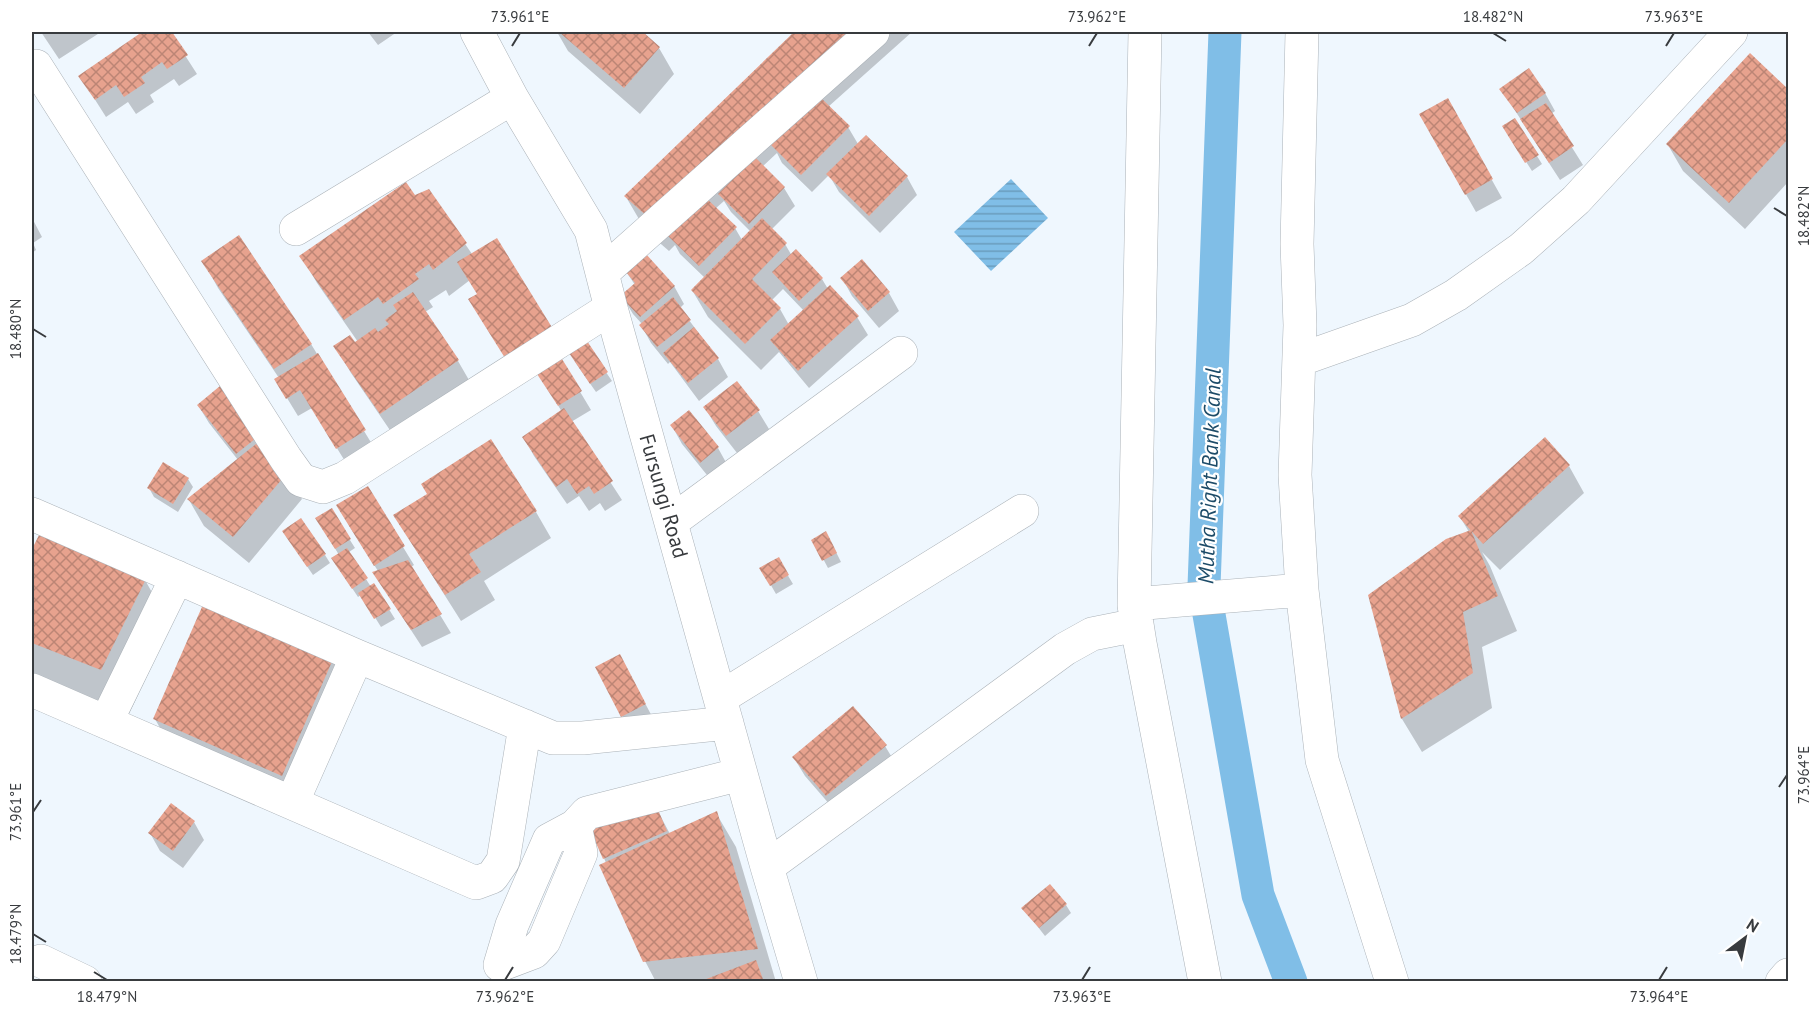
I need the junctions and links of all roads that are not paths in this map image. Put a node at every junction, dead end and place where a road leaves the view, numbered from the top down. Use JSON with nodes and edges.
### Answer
{"nodes":[{"id":1,"x":477,"y":32,"type":"edge"},
{"id":2,"x":873,"y":32,"type":"edge"},
{"id":3,"x":1145,"y":32,"type":"edge"},
{"id":4,"x":1302,"y":32,"type":"edge"},
{"id":5,"x":1731,"y":32,"type":"edge"},
{"id":6,"x":36,"y":66,"type":"dead end"},
{"id":7,"x":512,"y":98,"type":"junction"},
{"id":8,"x":296,"y":229,"type":"dead end"},
{"id":9,"x":602,"y":273,"type":"junction"},
{"id":10,"x":610,"y":308,"type":"junction"},
{"id":11,"x":901,"y":353,"type":"dead end"},
{"id":12,"x":1299,"y":360,"type":"junction"},
{"id":13,"x":1022,"y":511,"type":"dead end"},
{"id":14,"x":32,"y":514,"type":"edge"},
{"id":15,"x":671,"y":522,"type":"junction"},
{"id":16,"x":177,"y":577,"type":"junction"},
{"id":17,"x":1293,"y":591,"type":"junction"},
{"id":18,"x":1143,"y":610,"type":"junction"},
{"id":19,"x":357,"y":656,"type":"junction"},
{"id":20,"x":32,"y":690,"type":"edge"},
{"id":21,"x":724,"y":711,"type":"junction"},
{"id":22,"x":106,"y":722,"type":"junction"},
{"id":23,"x":525,"y":726,"type":"junction"},
{"id":24,"x":741,"y":774,"type":"junction"},
{"id":25,"x":292,"y":803,"type":"junction"},
{"id":26,"x":767,"y":867,"type":"junction"},
{"id":27,"x":41,"y":962,"type":"dead end"},
{"id":28,"x":492,"y":973,"type":"edge"},
{"id":29,"x":1788,"y":975,"type":"edge"},
{"id":30,"x":85,"y":981,"type":"edge"},
{"id":31,"x":801,"y":981,"type":"edge"},
{"id":32,"x":1205,"y":981,"type":"edge"},
{"id":33,"x":1392,"y":981,"type":"edge"},
{"id":34,"x":1782,"y":981,"type":"edge"}],
"edges":[{"from":1,"to":7,"type":"street","name":"Fursungi Road"},
{"from":2,"to":9,"type":"street"},
{"from":3,"to":18,"type":"street"},
{"from":4,"to":12,"type":"street"},
{"from":5,"to":12,"type":"street"},
{"from":6,"to":10,"type":"street"},
{"from":7,"to":8,"type":"street"},
{"from":7,"to":9,"type":"street","name":"Fursungi Road"},
{"from":9,"to":10,"type":"street","name":"Fursungi Road"},
{"from":10,"to":15,"type":"street","name":"Fursungi Road"},
{"from":11,"to":15,"type":"street"},
{"from":12,"to":17,"type":"street"},
{"from":13,"to":21,"type":"street"},
{"from":14,"to":16,"type":"street"},
{"from":15,"to":21,"type":"street","name":"Fursungi Road"},
{"from":16,"to":19,"type":"street"},
{"from":16,"to":22,"type":"street"},
{"from":17,"to":18,"type":"street"},
{"from":17,"to":33,"type":"street"},
{"from":18,"to":26,"type":"street"},
{"from":18,"to":32,"type":"street"},
{"from":19,"to":23,"type":"street"},
{"from":19,"to":25,"type":"street"},
{"from":20,"to":22,"type":"street"},
{"from":21,"to":23,"type":"street"},
{"from":21,"to":24,"type":"street","name":"Fursungi Road"},
{"from":22,"to":25,"type":"street"},
{"from":23,"to":25,"type":"street"},
{"from":24,"to":26,"type":"street","name":"Fursungi Road"},
{"from":24,"to":28,"type":"street"},
{"from":26,"to":31,"type":"street","name":"Fursungi Road"},
{"from":27,"to":30,"type":"street"},
{"from":29,"to":34,"type":"street"}]}
